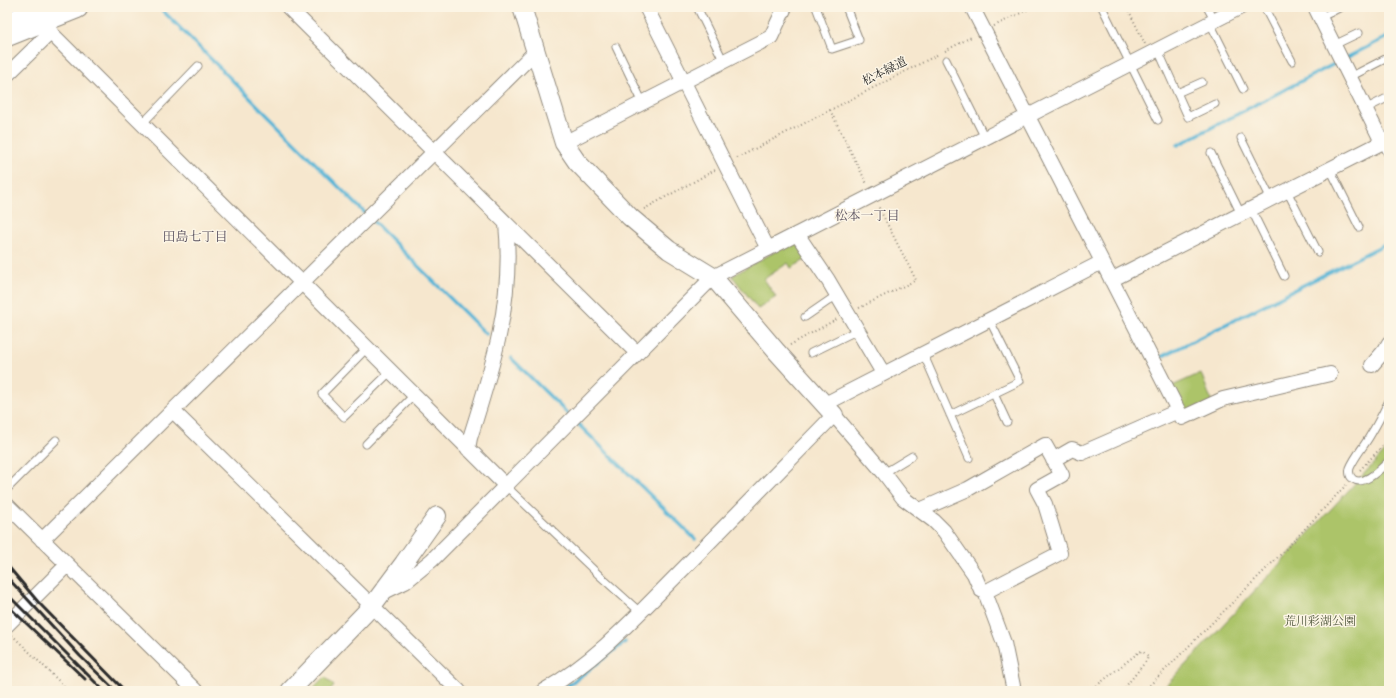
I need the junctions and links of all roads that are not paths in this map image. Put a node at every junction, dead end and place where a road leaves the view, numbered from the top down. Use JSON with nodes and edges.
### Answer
{"nodes":[{"id":1,"x":77,"y":7,"type":"edge"},
{"id":2,"x":288,"y":7,"type":"edge"},
{"id":3,"x":522,"y":7,"type":"edge"},
{"id":4,"x":646,"y":7,"type":"edge"},
{"id":5,"x":697,"y":7,"type":"edge"},
{"id":6,"x":785,"y":7,"type":"edge"},
{"id":7,"x":816,"y":7,"type":"edge"},
{"id":8,"x":846,"y":7,"type":"edge"},
{"id":9,"x":972,"y":7,"type":"edge"},
{"id":10,"x":1102,"y":7,"type":"edge"},
{"id":11,"x":1207,"y":7,"type":"edge"},
{"id":12,"x":1264,"y":7,"type":"edge"},
{"id":13,"x":1340,"y":7,"type":"edge"},
{"id":14,"x":1234,"y":9,"type":"edge"},
{"id":15,"x":1318,"y":12,"type":"edge"},
{"id":16,"x":47,"y":20,"type":"edge"},
{"id":17,"x":1210,"y":23,"type":"junction"},
{"id":18,"x":7,"y":24,"type":"edge"},
{"id":19,"x":1359,"y":33,"type":"dead end"},
{"id":20,"x":7,"y":35,"type":"edge"},
{"id":21,"x":1334,"y":45,"type":"junction"},
{"id":22,"x":616,"y":47,"type":"dead end"},
{"id":23,"x":536,"y":52,"type":"junction"},
{"id":24,"x":1154,"y":52,"type":"junction"},
{"id":25,"x":1389,"y":57,"type":"edge"},
{"id":26,"x":946,"y":60,"type":"dead end"},
{"id":27,"x":1292,"y":61,"type":"dead end"},
{"id":28,"x":724,"y":62,"type":"junction"},
{"id":29,"x":1131,"y":63,"type":"junction"},
{"id":30,"x":198,"y":66,"type":"dead end"},
{"id":31,"x":7,"y":75,"type":"edge"},
{"id":32,"x":1350,"y":77,"type":"junction"},
{"id":33,"x":684,"y":82,"type":"junction"},
{"id":34,"x":1202,"y":82,"type":"dead end"},
{"id":35,"x":1243,"y":89,"type":"dead end"},
{"id":36,"x":1177,"y":93,"type":"junction"},
{"id":37,"x":1387,"y":98,"type":"dead end"},
{"id":38,"x":643,"y":103,"type":"junction"},
{"id":39,"x":1216,"y":104,"type":"dead end"},
{"id":40,"x":1365,"y":109,"type":"junction"},
{"id":41,"x":1028,"y":116,"type":"junction"},
{"id":42,"x":1158,"y":120,"type":"dead end"},
{"id":43,"x":143,"y":123,"type":"junction"},
{"id":44,"x":985,"y":138,"type":"junction"},
{"id":45,"x":1241,"y":138,"type":"dead end"},
{"id":46,"x":1385,"y":140,"type":"edge"},
{"id":47,"x":564,"y":143,"type":"junction"},
{"id":48,"x":434,"y":152,"type":"junction"},
{"id":49,"x":1212,"y":153,"type":"dead end"},
{"id":50,"x":1389,"y":156,"type":"edge"},
{"id":51,"x":1330,"y":169,"type":"junction"},
{"id":52,"x":1287,"y":191,"type":"junction"},
{"id":53,"x":1271,"y":199,"type":"junction"},
{"id":54,"x":1246,"y":212,"type":"junction"},
{"id":55,"x":506,"y":224,"type":"junction"},
{"id":56,"x":1359,"y":227,"type":"dead end"},
{"id":57,"x":797,"y":234,"type":"junction"},
{"id":58,"x":768,"y":249,"type":"junction"},
{"id":59,"x":1318,"y":252,"type":"dead end"},
{"id":60,"x":1102,"y":262,"type":"junction"},
{"id":61,"x":1284,"y":276,"type":"dead end"},
{"id":62,"x":713,"y":277,"type":"junction"},
{"id":63,"x":1111,"y":280,"type":"junction"},
{"id":64,"x":302,"y":283,"type":"junction"},
{"id":65,"x":837,"y":295,"type":"junction"},
{"id":66,"x":805,"y":317,"type":"dead end"},
{"id":67,"x":989,"y":319,"type":"junction"},
{"id":68,"x":858,"y":330,"type":"junction"},
{"id":69,"x":1389,"y":343,"type":"edge"},
{"id":70,"x":367,"y":348,"type":"junction"},
{"id":71,"x":638,"y":353,"type":"junction"},
{"id":72,"x":811,"y":353,"type":"dead end"},
{"id":73,"x":923,"y":353,"type":"junction"},
{"id":74,"x":1372,"y":365,"type":"dead end"},
{"id":75,"x":391,"y":371,"type":"junction"},
{"id":76,"x":884,"y":373,"type":"junction"},
{"id":77,"x":1330,"y":374,"type":"dead end"},
{"id":78,"x":994,"y":394,"type":"junction"},
{"id":79,"x":414,"y":395,"type":"junction"},
{"id":80,"x":1389,"y":401,"type":"edge"},
{"id":81,"x":830,"y":410,"type":"junction"},
{"id":82,"x":173,"y":411,"type":"junction"},
{"id":83,"x":1178,"y":411,"type":"junction"},
{"id":84,"x":950,"y":415,"type":"junction"},
{"id":85,"x":1007,"y":422,"type":"dead end"},
{"id":86,"x":56,"y":440,"type":"dead end"},
{"id":87,"x":366,"y":444,"type":"dead end"},
{"id":88,"x":468,"y":449,"type":"junction"},
{"id":89,"x":912,"y":456,"type":"dead end"},
{"id":90,"x":969,"y":458,"type":"dead end"},
{"id":91,"x":1053,"y":460,"type":"junction"},
{"id":92,"x":1389,"y":461,"type":"edge"},
{"id":93,"x":884,"y":473,"type":"junction"},
{"id":94,"x":506,"y":486,"type":"junction"},
{"id":95,"x":7,"y":488,"type":"edge"},
{"id":96,"x":7,"y":505,"type":"edge"},
{"id":97,"x":920,"y":510,"type":"junction"},
{"id":98,"x":437,"y":516,"type":"dead end"},
{"id":99,"x":42,"y":540,"type":"junction"},
{"id":100,"x":67,"y":565,"type":"junction"},
{"id":101,"x":984,"y":592,"type":"junction"},
{"id":102,"x":377,"y":600,"type":"junction"},
{"id":103,"x":640,"y":612,"type":"junction"},
{"id":104,"x":7,"y":625,"type":"edge"},
{"id":105,"x":196,"y":691,"type":"edge"},
{"id":106,"x":290,"y":691,"type":"edge"},
{"id":107,"x":459,"y":691,"type":"edge"},
{"id":108,"x":543,"y":691,"type":"edge"},
{"id":109,"x":1014,"y":691,"type":"edge"}],
"edges":[{"from":1,"to":16,"type":"highway"},
{"from":2,"to":48,"type":"street"},
{"from":3,"to":23,"type":"street"},
{"from":4,"to":33,"type":"street"},
{"from":5,"to":28,"type":"lane"},
{"from":6,"to":28,"type":"street"},
{"from":7,"to":8,"type":"lane"},
{"from":9,"to":41,"type":"street"},
{"from":10,"to":29,"type":"lane"},
{"from":11,"to":17,"type":"lane"},
{"from":12,"to":27,"type":"lane"},
{"from":13,"to":15,"type":"lane"},
{"from":14,"to":17,"type":"street"},
{"from":15,"to":21,"type":"street"},
{"from":16,"to":18,"type":"highway"},
{"from":16,"to":20,"type":"highway"},
{"from":16,"to":31,"type":"street"},
{"from":16,"to":43,"type":"street"},
{"from":17,"to":24,"type":"street"},
{"from":17,"to":35,"type":"lane"},
{"from":19,"to":21,"type":"lane"},
{"from":21,"to":32,"type":"street"},
{"from":22,"to":38,"type":"lane"},
{"from":23,"to":47,"type":"street"},
{"from":23,"to":48,"type":"street"},
{"from":24,"to":29,"type":"street"},
{"from":24,"to":36,"type":"lane"},
{"from":25,"to":32,"type":"lane"},
{"from":26,"to":44,"type":"lane"},
{"from":28,"to":33,"type":"street"},
{"from":29,"to":41,"type":"street"},
{"from":29,"to":42,"type":"lane"},
{"from":30,"to":43,"type":"lane"},
{"from":32,"to":40,"type":"street"},
{"from":33,"to":38,"type":"street"},
{"from":33,"to":58,"type":"street"},
{"from":34,"to":36,"type":"lane"},
{"from":36,"to":39,"type":"lane"},
{"from":37,"to":40,"type":"lane"},
{"from":38,"to":47,"type":"street"},
{"from":40,"to":46,"type":"street"},
{"from":41,"to":44,"type":"street"},
{"from":41,"to":60,"type":"street"},
{"from":43,"to":64,"type":"street"},
{"from":44,"to":57,"type":"street"},
{"from":45,"to":53,"type":"lane"},
{"from":46,"to":50,"type":"lane"},
{"from":46,"to":51,"type":"street"},
{"from":47,"to":62,"type":"street"},
{"from":48,"to":55,"type":"street"},
{"from":48,"to":64,"type":"street"},
{"from":49,"to":54,"type":"lane"},
{"from":51,"to":52,"type":"street"},
{"from":51,"to":56,"type":"lane"},
{"from":52,"to":53,"type":"street"},
{"from":52,"to":59,"type":"lane"},
{"from":53,"to":54,"type":"street"},
{"from":54,"to":61,"type":"lane"},
{"from":54,"to":63,"type":"street"},
{"from":55,"to":71,"type":"street"},
{"from":55,"to":88,"type":"street"},
{"from":57,"to":58,"type":"street"},
{"from":57,"to":65,"type":"street"},
{"from":58,"to":62,"type":"street"},
{"from":60,"to":63,"type":"street"},
{"from":60,"to":67,"type":"street"},
{"from":62,"to":71,"type":"street"},
{"from":62,"to":81,"type":"street"},
{"from":63,"to":83,"type":"street"},
{"from":64,"to":70,"type":"street"},
{"from":64,"to":82,"type":"street"},
{"from":65,"to":66,"type":"lane"},
{"from":65,"to":68,"type":"street"},
{"from":67,"to":73,"type":"street"},
{"from":67,"to":78,"type":"lane"},
{"from":68,"to":72,"type":"lane"},
{"from":68,"to":76,"type":"street"},
{"from":69,"to":74,"type":"street"},
{"from":70,"to":75,"type":"street"},
{"from":70,"to":75,"type":"lane"},
{"from":71,"to":94,"type":"street"},
{"from":73,"to":76,"type":"street"},
{"from":73,"to":84,"type":"lane"},
{"from":75,"to":79,"type":"street"},
{"from":76,"to":81,"type":"street"},
{"from":77,"to":83,"type":"street"},
{"from":78,"to":84,"type":"lane"},
{"from":78,"to":85,"type":"lane"},
{"from":79,"to":87,"type":"lane"},
{"from":79,"to":88,"type":"street"},
{"from":80,"to":92,"type":"lane"},
{"from":81,"to":93,"type":"street"},
{"from":81,"to":103,"type":"street"},
{"from":82,"to":99,"type":"street"},
{"from":82,"to":102,"type":"street"},
{"from":83,"to":91,"type":"street"},
{"from":84,"to":90,"type":"lane"},
{"from":86,"to":95,"type":"lane"},
{"from":88,"to":94,"type":"street"},
{"from":89,"to":93,"type":"lane"},
{"from":91,"to":97,"type":"street"},
{"from":91,"to":101,"type":"street"},
{"from":93,"to":97,"type":"street"},
{"from":94,"to":102,"type":"street"},
{"from":94,"to":103,"type":"lane"},
{"from":96,"to":99,"type":"street"},
{"from":97,"to":101,"type":"street"},
{"from":98,"to":102,"type":"street"},
{"from":99,"to":100,"type":"street"},
{"from":100,"to":104,"type":"street"},
{"from":100,"to":105,"type":"street"},
{"from":101,"to":109,"type":"street"},
{"from":102,"to":106,"type":"street"},
{"from":102,"to":107,"type":"street"},
{"from":103,"to":108,"type":"street"}]}
